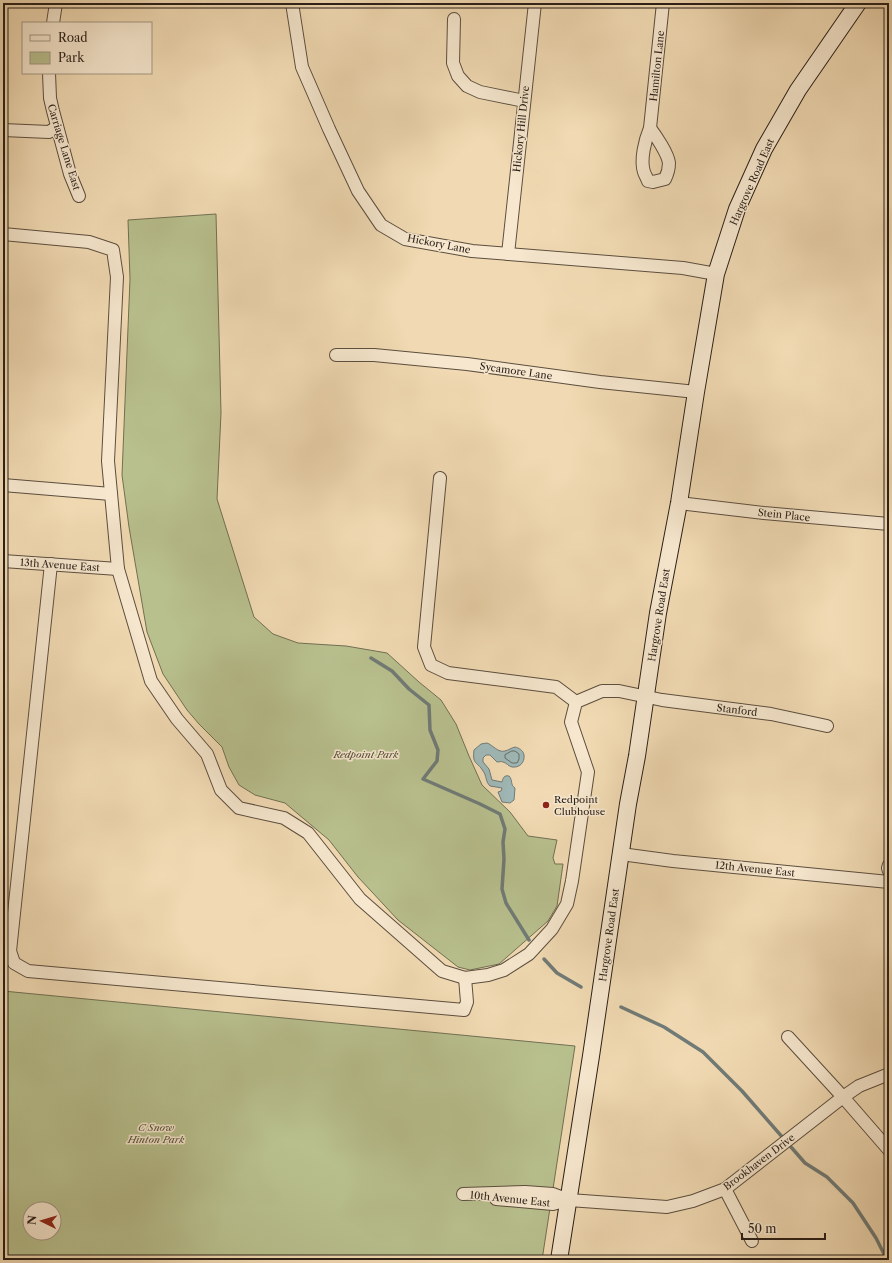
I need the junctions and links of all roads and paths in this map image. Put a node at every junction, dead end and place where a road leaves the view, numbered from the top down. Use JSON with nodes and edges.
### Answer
{"nodes":[{"id":1,"x":56,"y":3,"type":"edge"},
{"id":2,"x":292,"y":3,"type":"edge"},
{"id":3,"x":535,"y":3,"type":"edge"},
{"id":4,"x":663,"y":3,"type":"edge"},
{"id":5,"x":858,"y":3,"type":"edge"},
{"id":6,"x":454,"y":19,"type":"dead end"},
{"id":7,"x":53,"y":22,"type":"edge"},
{"id":8,"x":49,"y":74,"type":"edge"},
{"id":9,"x":524,"y":101,"type":"junction"},
{"id":10,"x":57,"y":127,"type":"junction"},
{"id":11,"x":650,"y":128,"type":"dead end"},
{"id":12,"x":3,"y":130,"type":"edge"},
{"id":13,"x":80,"y":196,"type":"dead end"},
{"id":14,"x":3,"y":234,"type":"edge"},
{"id":15,"x":508,"y":254,"type":"junction"},
{"id":16,"x":716,"y":274,"type":"junction"},
{"id":17,"x":336,"y":356,"type":"dead end"},
{"id":18,"x":696,"y":392,"type":"junction"},
{"id":19,"x":440,"y":478,"type":"dead end"},
{"id":20,"x":3,"y":485,"type":"edge"},
{"id":21,"x":111,"y":494,"type":"junction"},
{"id":22,"x":678,"y":503,"type":"junction"},
{"id":23,"x":889,"y":524,"type":"edge"},
{"id":24,"x":3,"y":561,"type":"edge"},
{"id":25,"x":51,"y":564,"type":"junction"},
{"id":26,"x":118,"y":569,"type":"junction"},
{"id":27,"x":646,"y":697,"type":"junction"},
{"id":28,"x":576,"y":702,"type":"junction"},
{"id":29,"x":827,"y":726,"type":"dead end"},
{"id":30,"x":621,"y":854,"type":"junction"},
{"id":31,"x":889,"y":864,"type":"edge"},
{"id":32,"x":889,"y":871,"type":"edge"},
{"id":33,"x":889,"y":882,"type":"edge"},
{"id":34,"x":465,"y":978,"type":"junction"},
{"id":35,"x":788,"y":1037,"type":"dead end"},
{"id":36,"x":889,"y":1074,"type":"edge"},
{"id":37,"x":843,"y":1097,"type":"junction"},
{"id":38,"x":889,"y":1150,"type":"edge"},
{"id":39,"x":725,"y":1188,"type":"junction"},
{"id":40,"x":569,"y":1200,"type":"junction"},
{"id":41,"x":752,"y":1241,"type":"dead end"},
{"id":42,"x":558,"y":1260,"type":"edge"}],
"edges":[{"from":1,"to":7,"type":"street"},
{"from":2,"to":15,"type":"street","name":"Hickory Lane"},
{"from":3,"to":9,"type":"street","name":"Hickory Hill Drive"},
{"from":4,"to":11,"type":"street","name":"Hamilton Lane"},
{"from":5,"to":16,"type":"main road","name":"Hargrove Road East"},
{"from":6,"to":9,"type":"street"},
{"from":8,"to":10,"type":"street","name":"Carriage Lane East"},
{"from":9,"to":15,"type":"street","name":"Hickory Hill Drive"},
{"from":10,"to":12,"type":"street"},
{"from":10,"to":13,"type":"street","name":"Carriage Lane East"},
{"from":14,"to":21,"type":"street"},
{"from":15,"to":16,"type":"street","name":"Hickory Lane"},
{"from":16,"to":18,"type":"main road","name":"Hargrove Road East"},
{"from":17,"to":18,"type":"street","name":"Sycamore Lane"},
{"from":18,"to":22,"type":"main road","name":"Hargrove Road East"},
{"from":19,"to":28,"type":"street"},
{"from":20,"to":21,"type":"street"},
{"from":21,"to":26,"type":"street"},
{"from":22,"to":23,"type":"street","name":"Stein Place"},
{"from":22,"to":27,"type":"main road","name":"Hargrove Road East"},
{"from":24,"to":25,"type":"street","name":"13th Avenue East"},
{"from":25,"to":26,"type":"street","name":"13th Avenue East"},
{"from":25,"to":34,"type":"street"},
{"from":26,"to":34,"type":"street"},
{"from":27,"to":28,"type":"street","name":"Stanford"},
{"from":27,"to":29,"type":"street","name":"Stanford"},
{"from":27,"to":30,"type":"main road","name":"Hargrove Road East"},
{"from":28,"to":34,"type":"street"},
{"from":30,"to":33,"type":"street","name":"12th Avenue East"},
{"from":30,"to":40,"type":"main road","name":"Hargrove Road East"},
{"from":31,"to":32,"type":"street"},
{"from":35,"to":37,"type":"street"},
{"from":36,"to":37,"type":"street","name":"Brookhaven Drive"},
{"from":37,"to":38,"type":"street"},
{"from":37,"to":39,"type":"street","name":"Brookhaven Drive"},
{"from":39,"to":40,"type":"street","name":"Brookhaven Drive"},
{"from":39,"to":41,"type":"street"},
{"from":40,"to":40,"type":"street","name":"10th Avenue East"},
{"from":40,"to":42,"type":"main road","name":"Hargrove Road East"}]}
